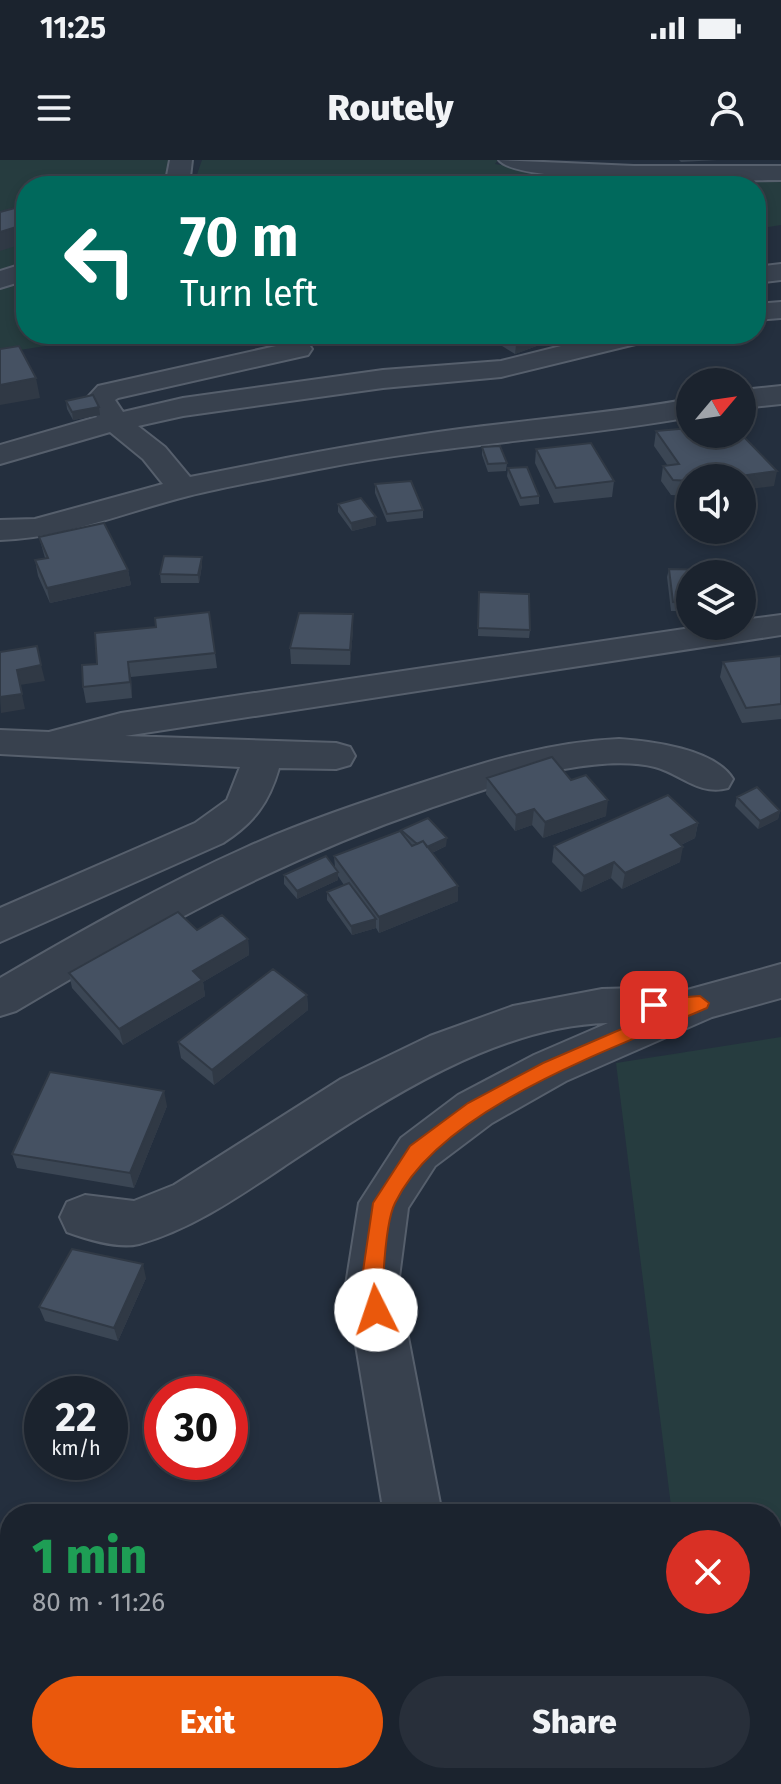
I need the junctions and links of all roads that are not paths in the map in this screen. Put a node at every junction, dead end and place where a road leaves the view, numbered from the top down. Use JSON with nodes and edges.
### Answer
{"nodes":[{"id":1,"x":510,"y":160,"type":"edge"},
{"id":2,"x":781,"y":173,"type":"edge"},
{"id":3,"x":602,"y":344,"type":"edge"},
{"id":4,"x":298,"y":349,"type":"dead end"},
{"id":5,"x":781,"y":395,"type":"edge"},
{"id":6,"x":756,"y":398,"type":"edge"},
{"id":7,"x":676,"y":411,"type":"edge"},
{"id":8,"x":115,"y":422,"type":"junction"},
{"id":9,"x":0,"y":455,"type":"edge"},
{"id":10,"x":183,"y":488,"type":"junction"},
{"id":11,"x":36,"y":529,"type":"junction"},
{"id":12,"x":0,"y":530,"type":"edge"},
{"id":13,"x":0,"y":543,"type":"edge"},
{"id":14,"x":781,"y":625,"type":"edge"},
{"id":15,"x":0,"y":742,"type":"edge"},
{"id":16,"x":48,"y":745,"type":"junction"},
{"id":17,"x":263,"y":755,"type":"junction"},
{"id":18,"x":336,"y":756,"type":"dead end"},
{"id":19,"x":714,"y":779,"type":"dead end"},
{"id":20,"x":0,"y":926,"type":"edge"},
{"id":21,"x":781,"y":981,"type":"edge"},
{"id":22,"x":0,"y":999,"type":"edge"},
{"id":23,"x":700,"y":1003,"type":"junction"},
{"id":24,"x":85,"y":1217,"type":"dead end"},
{"id":25,"x":411,"y":1504,"type":"edge"}],
"edges":[{"from":1,"to":2,"type":"street"},
{"from":3,"to":8,"type":"street"},
{"from":4,"to":8,"type":"street"},
{"from":5,"to":6,"type":"street"},
{"from":7,"to":10,"type":"street"},
{"from":8,"to":9,"type":"street"},
{"from":8,"to":10,"type":"street"},
{"from":10,"to":11,"type":"street"},
{"from":11,"to":12,"type":"street"},
{"from":11,"to":13,"type":"street"},
{"from":14,"to":16,"type":"street"},
{"from":15,"to":16,"type":"street"},
{"from":16,"to":17,"type":"street"},
{"from":17,"to":18,"type":"street"},
{"from":17,"to":20,"type":"street"},
{"from":19,"to":22,"type":"street"},
{"from":21,"to":23,"type":"street"},
{"from":23,"to":24,"type":"street"},
{"from":23,"to":25,"type":"street"}]}
